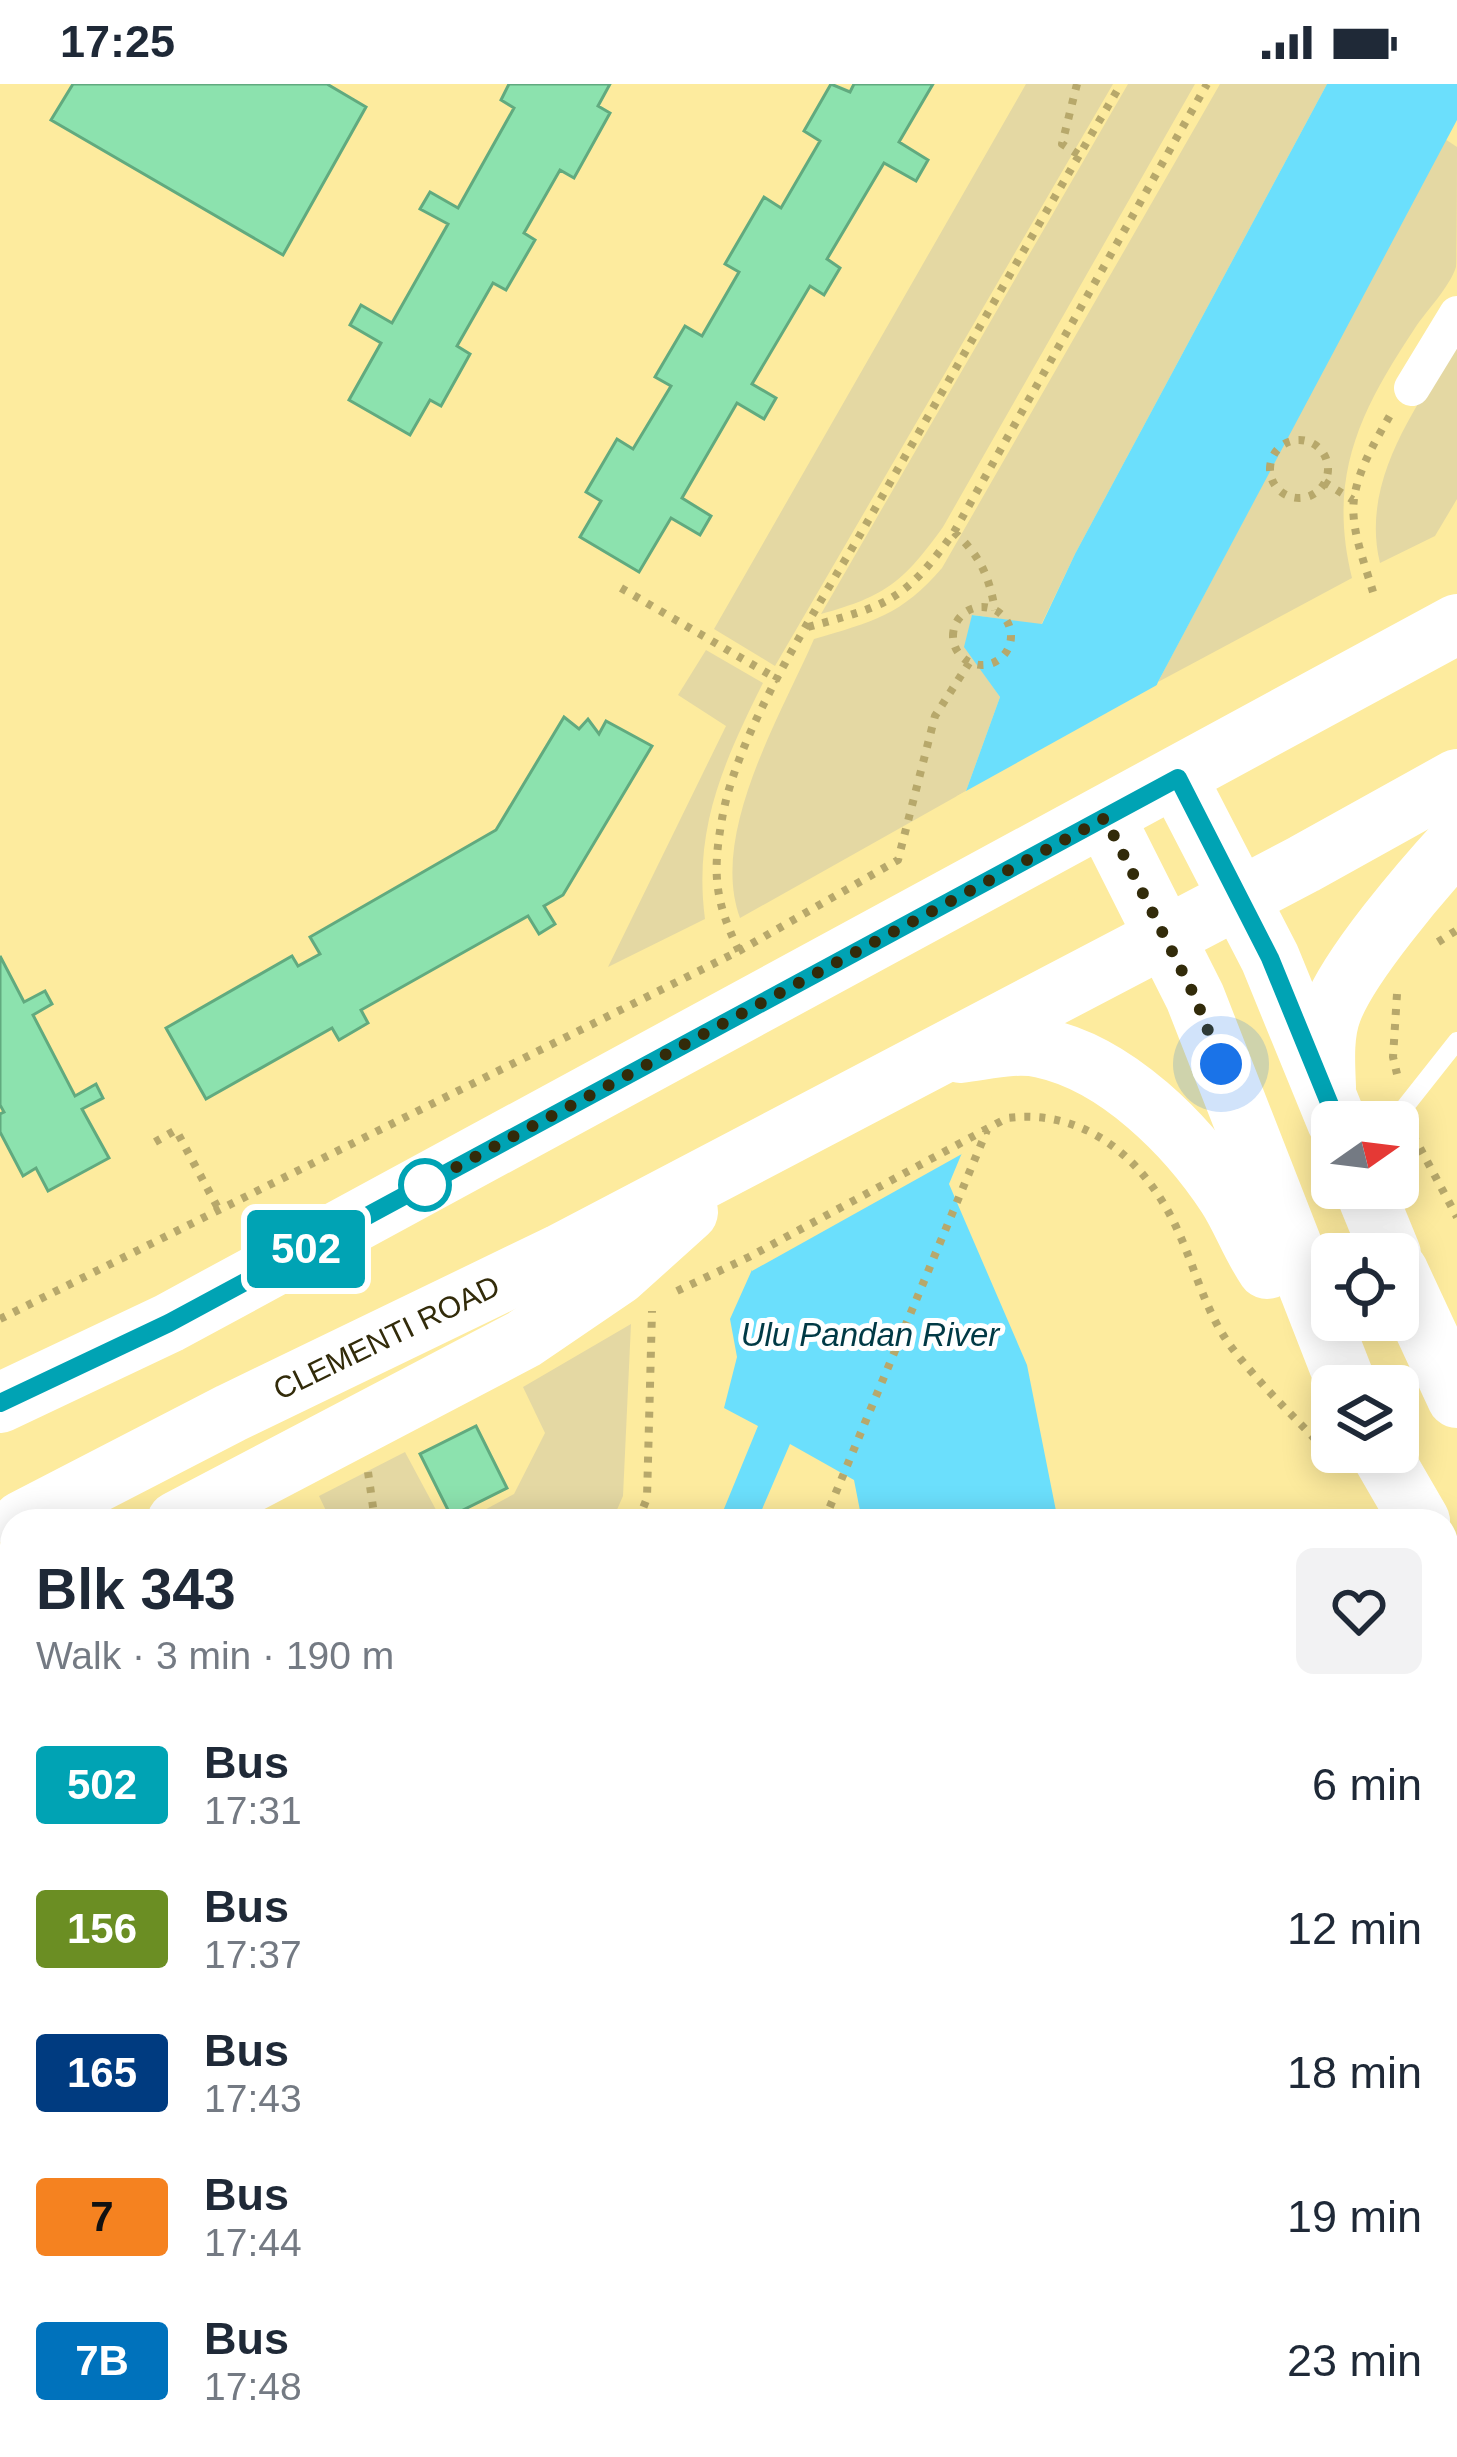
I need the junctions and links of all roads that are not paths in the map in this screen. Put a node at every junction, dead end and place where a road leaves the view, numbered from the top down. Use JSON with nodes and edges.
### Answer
{"nodes":[{"id":1,"x":1457,"y":314,"type":"edge"},
{"id":2,"x":1404,"y":396,"type":"road end"},
{"id":3,"x":1457,"y":624,"type":"edge"},
{"id":4,"x":1178,"y":778,"type":"junction"},
{"id":5,"x":1457,"y":779,"type":"edge"},
{"id":6,"x":1105,"y":818,"type":"junction"},
{"id":7,"x":1457,"y":842,"type":"edge"},
{"id":8,"x":1239,"y":897,"type":"junction"},
{"id":9,"x":1165,"y":937,"type":"junction"},
{"id":10,"x":1457,"y":1041,"type":"edge"},
{"id":11,"x":936,"y":1057,"type":"junction"},
{"id":12,"x":1328,"y":1101,"type":"edge"},
{"id":13,"x":1331,"y":1101,"type":"edge"},
{"id":14,"x":1410,"y":1101,"type":"edge"},
{"id":15,"x":750,"y":1155,"type":"junction"},
{"id":16,"x":1419,"y":1316,"type":"edge"},
{"id":17,"x":1336,"y":1365,"type":"edge"},
{"id":18,"x":1338,"y":1365,"type":"edge"},
{"id":19,"x":1457,"y":1398,"type":"edge"},
{"id":20,"x":0,"y":1403,"type":"edge"},
{"id":21,"x":1374,"y":1473,"type":"edge"},
{"id":22,"x":45,"y":1509,"type":"edge"},
{"id":23,"x":200,"y":1509,"type":"edge"},
{"id":24,"x":1408,"y":1509,"type":"edge"}],
"edges":[{"from":1,"to":2,"type":"street"},
{"from":3,"to":4,"type":"main road"},
{"from":4,"to":6,"type":"main road"},
{"from":4,"to":8,"type":"main road"},
{"from":5,"to":8,"type":"main road","name":"CLEMENTI ROAD"},
{"from":6,"to":9,"type":"main road"},
{"from":6,"to":20,"type":"main road"},
{"from":7,"to":13,"type":"main road"},
{"from":8,"to":9,"type":"main road","name":"CLEMENTI ROAD"},
{"from":8,"to":12,"type":"main road"},
{"from":9,"to":11,"type":"main road","name":"CLEMENTI ROAD"},
{"from":9,"to":18,"type":"main road"},
{"from":10,"to":14,"type":"lane"},
{"from":11,"to":15,"type":"main road","name":"CLEMENTI ROAD"},
{"from":11,"to":17,"type":"main road"},
{"from":15,"to":22,"type":"main road","name":"CLEMENTI ROAD"},
{"from":15,"to":23,"type":"main road","name":"CLEMENTI ROAD"},
{"from":16,"to":19,"type":"main road"},
{"from":21,"to":24,"type":"main road"}]}
